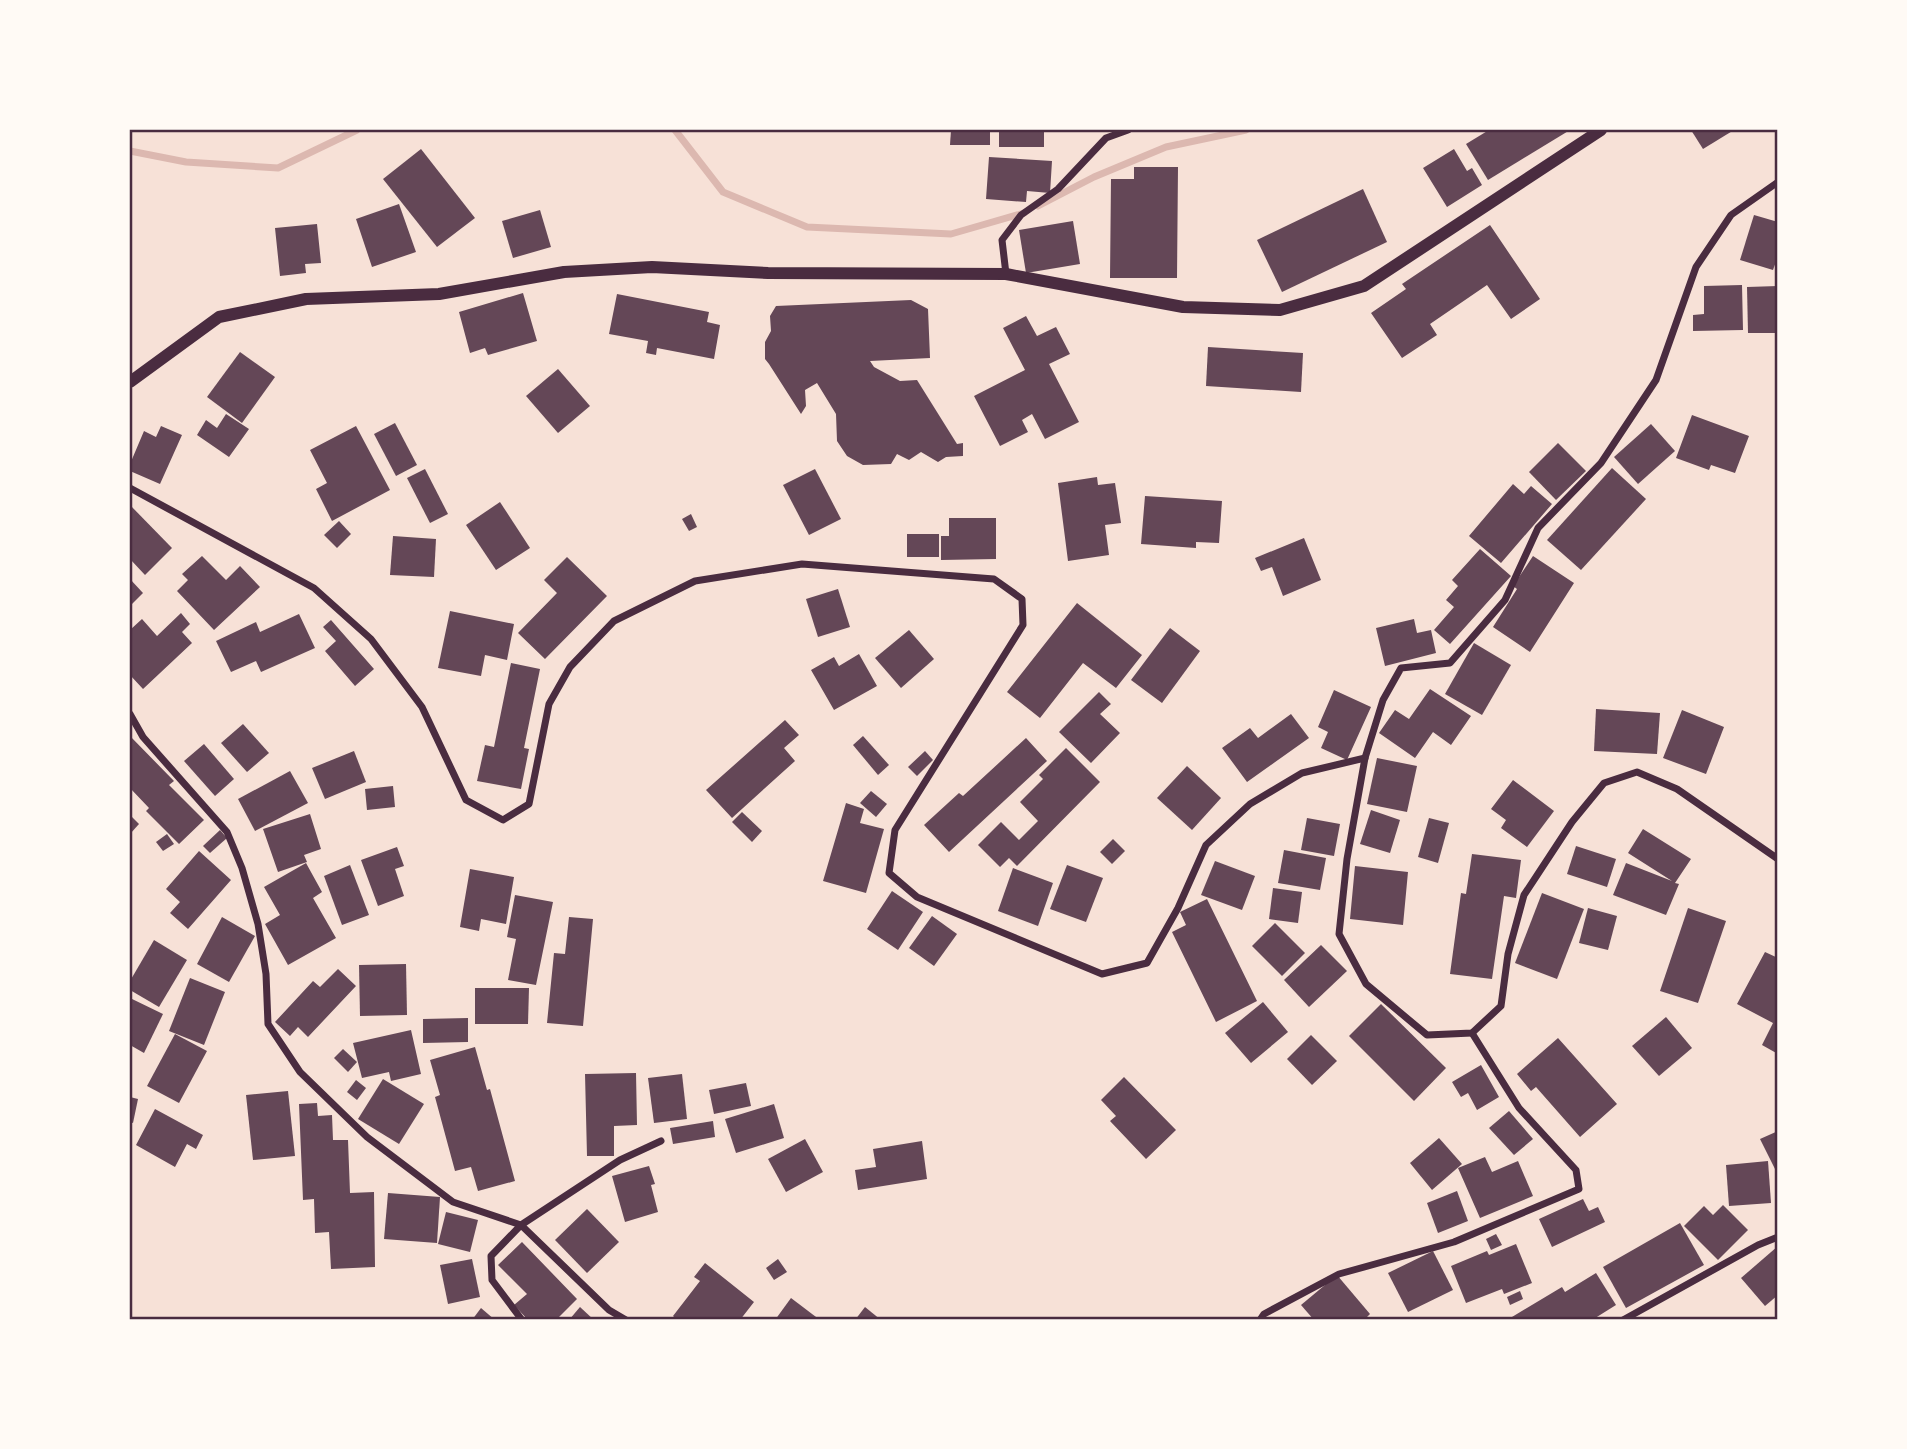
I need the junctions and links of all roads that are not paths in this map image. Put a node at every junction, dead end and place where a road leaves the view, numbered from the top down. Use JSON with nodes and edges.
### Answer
{"nodes":[{"id":1,"x":1128,"y":130,"type":"edge"},
{"id":2,"x":1601,"y":130,"type":"edge"},
{"id":3,"x":1777,"y":182,"type":"edge"},
{"id":4,"x":1006,"y":274,"type":"junction"},
{"id":5,"x":130,"y":382,"type":"edge"},
{"id":6,"x":130,"y":488,"type":"edge"},
{"id":7,"x":130,"y":714,"type":"edge"},
{"id":8,"x":1365,"y":758,"type":"junction"},
{"id":9,"x":1777,"y":859,"type":"edge"},
{"id":10,"x":1472,"y":1033,"type":"junction"},
{"id":11,"x":661,"y":1140,"type":"dead end"},
{"id":12,"x":521,"y":1225,"type":"junction"},
{"id":13,"x":1777,"y":1237,"type":"edge"},
{"id":14,"x":522,"y":1320,"type":"edge"},
{"id":15,"x":626,"y":1320,"type":"edge"},
{"id":16,"x":1260,"y":1320,"type":"edge"},
{"id":17,"x":1623,"y":1320,"type":"edge"}],
"edges":[{"from":1,"to":4,"type":"street"},
{"from":2,"to":4,"type":"street"},
{"from":3,"to":8,"type":"street"},
{"from":4,"to":5,"type":"street"},
{"from":6,"to":8,"type":"street"},
{"from":7,"to":12,"type":"street"},
{"from":8,"to":10,"type":"street"},
{"from":9,"to":10,"type":"street"},
{"from":10,"to":16,"type":"street"},
{"from":11,"to":12,"type":"street"},
{"from":12,"to":14,"type":"street"},
{"from":12,"to":15,"type":"street"},
{"from":13,"to":17,"type":"street"}]}
